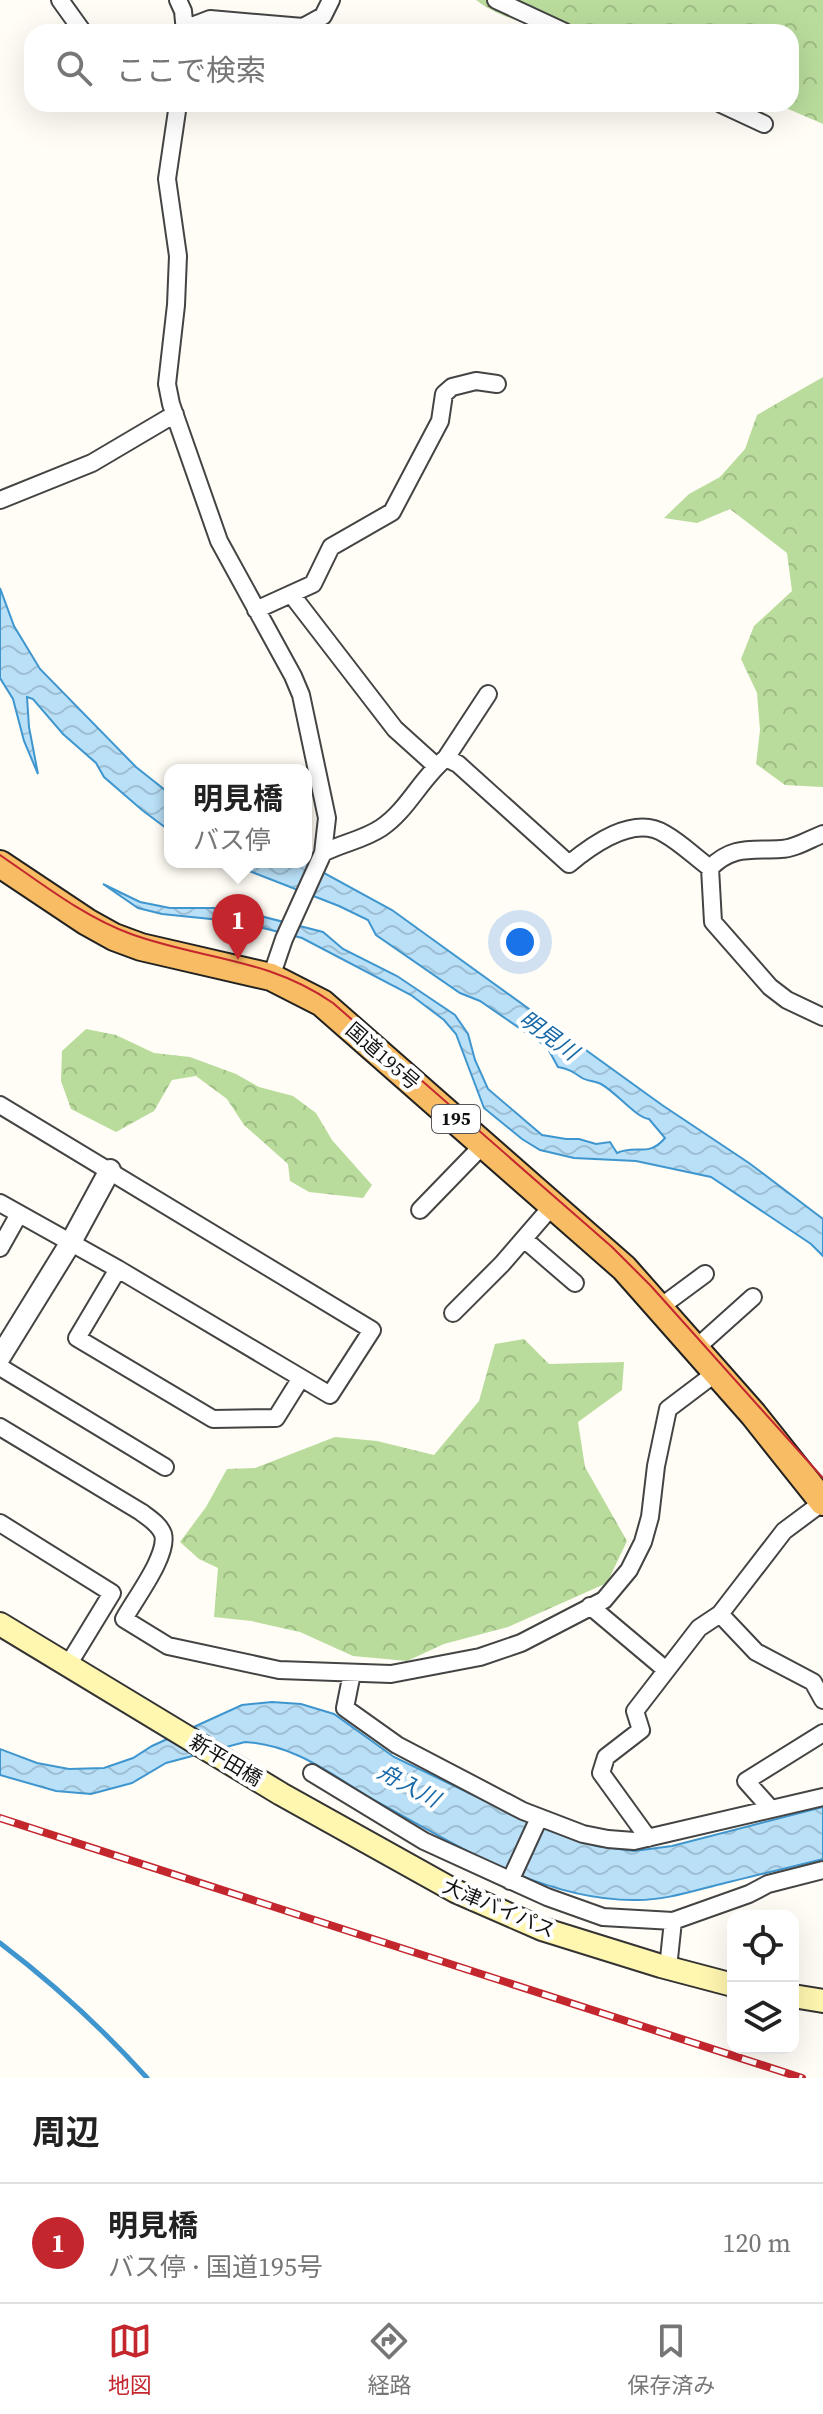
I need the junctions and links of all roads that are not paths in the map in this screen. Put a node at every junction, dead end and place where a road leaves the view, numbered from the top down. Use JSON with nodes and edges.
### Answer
{"nodes":[{"id":1,"x":60,"y":0,"type":"edge"},
{"id":2,"x":178,"y":0,"type":"edge"},
{"id":3,"x":331,"y":0,"type":"edge"},
{"id":4,"x":496,"y":0,"type":"edge"},
{"id":5,"x":77,"y":24,"type":"edge"},
{"id":6,"x":184,"y":24,"type":"edge"},
{"id":7,"x":198,"y":24,"type":"edge"},
{"id":8,"x":268,"y":24,"type":"edge"},
{"id":9,"x":308,"y":24,"type":"edge"},
{"id":10,"x":548,"y":24,"type":"edge"},
{"id":11,"x":177,"y":112,"type":"edge"},
{"id":12,"x":738,"y":112,"type":"edge"},
{"id":13,"x":764,"y":124,"type":"dead end"},
{"id":14,"x":497,"y":384,"type":"dead end"},
{"id":15,"x":175,"y":414,"type":"junction"},
{"id":16,"x":0,"y":500,"type":"edge"},
{"id":17,"x":291,"y":594,"type":"junction"},
{"id":18,"x":256,"y":610,"type":"junction"},
{"id":19,"x":488,"y":694,"type":"dead end"},
{"id":20,"x":441,"y":762,"type":"junction"},
{"id":21,"x":823,"y":834,"type":"edge"},
{"id":22,"x":321,"y":858,"type":"junction"},
{"id":23,"x":0,"y":864,"type":"edge"},
{"id":24,"x":710,"y":868,"type":"junction"},
{"id":25,"x":271,"y":977,"type":"junction"},
{"id":26,"x":823,"y":1017,"type":"edge"},
{"id":27,"x":0,"y":1105,"type":"edge"},
{"id":28,"x":484,"y":1144,"type":"junction"},
{"id":29,"x":110,"y":1170,"type":"junction"},
{"id":30,"x":0,"y":1203,"type":"edge"},
{"id":31,"x":553,"y":1205,"type":"junction"},
{"id":32,"x":420,"y":1210,"type":"dead end"},
{"id":33,"x":19,"y":1214,"type":"junction"},
{"id":34,"x":524,"y":1239,"type":"junction"},
{"id":35,"x":71,"y":1242,"type":"junction"},
{"id":36,"x":0,"y":1248,"type":"edge"},
{"id":37,"x":118,"y":1269,"type":"junction"},
{"id":38,"x":705,"y":1274,"type":"dead end"},
{"id":39,"x":575,"y":1283,"type":"dead end"},
{"id":40,"x":753,"y":1297,"type":"dead end"},
{"id":41,"x":659,"y":1308,"type":"junction"},
{"id":42,"x":453,"y":1313,"type":"dead end"},
{"id":43,"x":695,"y":1349,"type":"junction"},
{"id":44,"x":1,"y":1357,"type":"edge"},
{"id":45,"x":717,"y":1372,"type":"junction"},
{"id":46,"x":301,"y":1378,"type":"junction"},
{"id":47,"x":0,"y":1427,"type":"edge"},
{"id":48,"x":165,"y":1467,"type":"dead end"},
{"id":49,"x":823,"y":1502,"type":"edge"},
{"id":50,"x":0,"y":1523,"type":"edge"},
{"id":51,"x":590,"y":1606,"type":"junction"},
{"id":52,"x":720,"y":1614,"type":"junction"},
{"id":53,"x":0,"y":1624,"type":"edge"},
{"id":54,"x":68,"y":1665,"type":"junction"},
{"id":55,"x":666,"y":1670,"type":"junction"},
{"id":56,"x":352,"y":1673,"type":"junction"},
{"id":57,"x":823,"y":1700,"type":"edge"},
{"id":58,"x":823,"y":1733,"type":"edge"},
{"id":59,"x":312,"y":1773,"type":"dead end"},
{"id":60,"x":281,"y":1794,"type":"joint"},
{"id":61,"x":823,"y":1797,"type":"edge"},
{"id":62,"x":771,"y":1809,"type":"junction"},
{"id":63,"x":538,"y":1821,"type":"junction"},
{"id":64,"x":648,"y":1838,"type":"junction"},
{"id":65,"x":823,"y":1870,"type":"edge"},
{"id":66,"x":512,"y":1876,"type":"junction"},
{"id":67,"x":673,"y":1921,"type":"junction"},
{"id":68,"x":668,"y":1968,"type":"junction"},
{"id":69,"x":727,"y":1983,"type":"edge"},
{"id":70,"x":799,"y":1997,"type":"edge"},
{"id":71,"x":823,"y":2001,"type":"edge"}],
"edges":[{"from":1,"to":5,"type":"street"},
{"from":2,"to":6,"type":"street"},
{"from":3,"to":9,"type":"street"},
{"from":4,"to":10,"type":"street"},
{"from":7,"to":8,"type":"street"},
{"from":11,"to":15,"type":"street"},
{"from":12,"to":13,"type":"street"},
{"from":14,"to":17,"type":"street"},
{"from":15,"to":16,"type":"street"},
{"from":15,"to":18,"type":"street"},
{"from":17,"to":18,"type":"street"},
{"from":17,"to":20,"type":"street"},
{"from":18,"to":22,"type":"street"},
{"from":19,"to":20,"type":"street"},
{"from":20,"to":22,"type":"street"},
{"from":20,"to":24,"type":"street"},
{"from":21,"to":24,"type":"street"},
{"from":22,"to":25,"type":"street"},
{"from":23,"to":25,"type":"highway","name":"国道195号","number":"195"},
{"from":24,"to":26,"type":"street"},
{"from":25,"to":28,"type":"highway","name":"国道195号","number":"195"},
{"from":27,"to":29,"type":"street"},
{"from":28,"to":31,"type":"highway","name":"国道195号","number":"195"},
{"from":28,"to":32,"type":"street"},
{"from":29,"to":35,"type":"street"},
{"from":29,"to":46,"type":"street"},
{"from":30,"to":33,"type":"street"},
{"from":31,"to":34,"type":"street"},
{"from":31,"to":41,"type":"highway","name":"国道195号","number":"195"},
{"from":33,"to":35,"type":"street"},
{"from":33,"to":36,"type":"street"},
{"from":34,"to":39,"type":"street"},
{"from":34,"to":42,"type":"street"},
{"from":35,"to":37,"type":"street"},
{"from":35,"to":44,"type":"street"},
{"from":37,"to":46,"type":"street"},
{"from":37,"to":46,"type":"street"},
{"from":38,"to":41,"type":"street"},
{"from":40,"to":43,"type":"street"},
{"from":41,"to":43,"type":"highway","name":"国道195号","number":"195"},
{"from":43,"to":45,"type":"highway","name":"国道195号","number":"195"},
{"from":44,"to":48,"type":"street"},
{"from":45,"to":49,"type":"highway","name":"国道195号","number":"195"},
{"from":45,"to":51,"type":"street"},
{"from":47,"to":56,"type":"street"},
{"from":49,"to":52,"type":"street"},
{"from":50,"to":54,"type":"street"},
{"from":51,"to":55,"type":"street"},
{"from":51,"to":56,"type":"street"},
{"from":52,"to":55,"type":"street"},
{"from":52,"to":57,"type":"street"},
{"from":53,"to":54,"type":"main road"},
{"from":54,"to":60,"type":"main road","name":"新平田橋"},
{"from":55,"to":64,"type":"street"},
{"from":56,"to":63,"type":"street"},
{"from":58,"to":62,"type":"street"},
{"from":59,"to":66,"type":"street"},
{"from":60,"to":68,"type":"main road","name":"大津バイパス"},
{"from":61,"to":62,"type":"street"},
{"from":62,"to":64,"type":"street"},
{"from":63,"to":64,"type":"street"},
{"from":63,"to":66,"type":"street"},
{"from":65,"to":67,"type":"street"},
{"from":66,"to":67,"type":"street"},
{"from":67,"to":68,"type":"street"},
{"from":68,"to":69,"type":"main road","name":"大津バイパス"},
{"from":70,"to":71,"type":"main road"}]}
